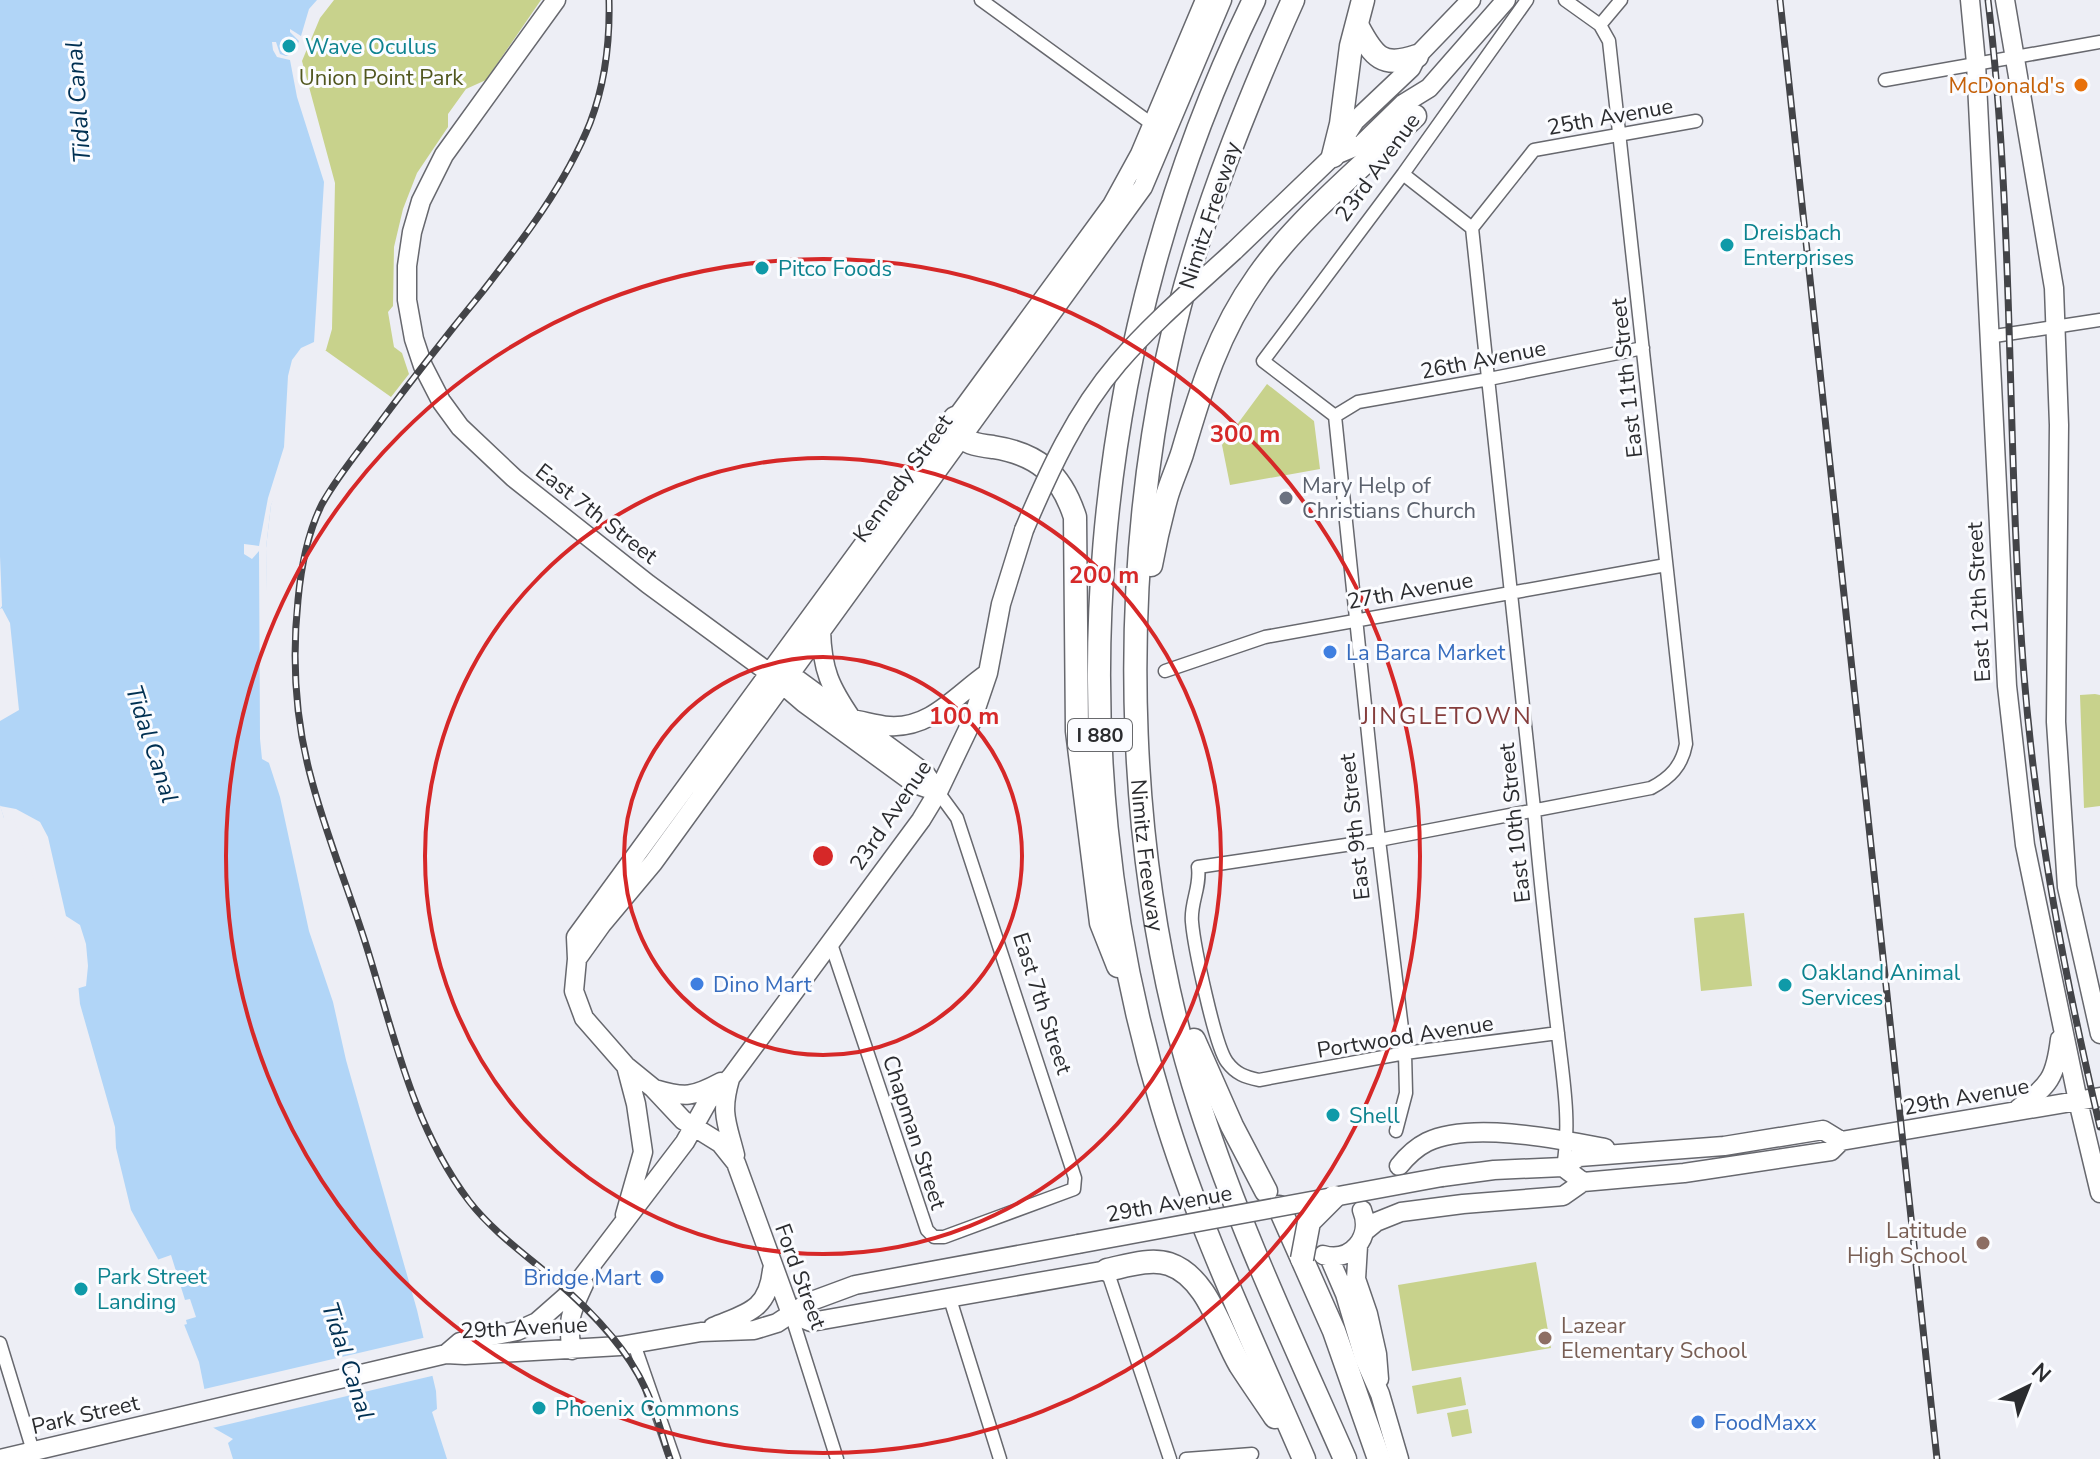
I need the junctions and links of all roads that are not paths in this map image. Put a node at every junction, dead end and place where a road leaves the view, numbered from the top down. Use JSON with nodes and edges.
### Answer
{"nodes":[{"id":1,"x":556,"y":0,"type":"edge"},
{"id":2,"x":981,"y":0,"type":"edge"},
{"id":3,"x":1205,"y":0,"type":"edge"},
{"id":4,"x":1222,"y":0,"type":"edge"},
{"id":5,"x":1254,"y":0,"type":"edge"},
{"id":6,"x":1293,"y":0,"type":"edge"},
{"id":7,"x":1363,"y":0,"type":"edge"},
{"id":8,"x":1471,"y":0,"type":"edge"},
{"id":9,"x":1506,"y":0,"type":"edge"},
{"id":10,"x":1527,"y":0,"type":"edge"},
{"id":11,"x":1565,"y":0,"type":"edge"},
{"id":12,"x":1621,"y":0,"type":"edge"},
{"id":13,"x":1970,"y":0,"type":"edge"},
{"id":14,"x":2005,"y":0,"type":"edge"},
{"id":15,"x":1600,"y":25,"type":"junction"},
{"id":16,"x":1358,"y":27,"type":"junction"},
{"id":17,"x":2100,"y":42,"type":"edge"},
{"id":18,"x":1417,"y":56,"type":"junction"},
{"id":19,"x":2013,"y":58,"type":"junction"},
{"id":20,"x":1976,"y":63,"type":"junction"},
{"id":21,"x":1885,"y":80,"type":"dead end"},
{"id":22,"x":1429,"y":88,"type":"junction"},
{"id":23,"x":1415,"y":116,"type":"joint"},
{"id":24,"x":1696,"y":121,"type":"dead end"},
{"id":25,"x":1159,"y":129,"type":"junction"},
{"id":26,"x":1620,"y":135,"type":"junction"},
{"id":27,"x":1333,"y":156,"type":"junction"},
{"id":28,"x":1403,"y":174,"type":"junction"},
{"id":29,"x":1472,"y":228,"type":"junction"},
{"id":30,"x":2100,"y":320,"type":"edge"},
{"id":31,"x":2057,"y":328,"type":"junction"},
{"id":32,"x":1988,"y":337,"type":"junction"},
{"id":33,"x":1643,"y":348,"type":"junction"},
{"id":34,"x":1489,"y":379,"type":"junction"},
{"id":35,"x":1335,"y":416,"type":"junction"},
{"id":36,"x":957,"y":428,"type":"junction"},
{"id":37,"x":1666,"y":565,"type":"junction"},
{"id":38,"x":1510,"y":592,"type":"junction"},
{"id":39,"x":1356,"y":620,"type":"junction"},
{"id":40,"x":821,"y":630,"type":"junction"},
{"id":41,"x":1136,"y":656,"type":"junction"},
{"id":42,"x":1165,"y":671,"type":"dead end"},
{"id":43,"x":988,"y":673,"type":"junction"},
{"id":44,"x":780,"y":677,"type":"junction"},
{"id":45,"x":852,"y":719,"type":"junction"},
{"id":46,"x":938,"y":792,"type":"junction"},
{"id":47,"x":1534,"y":809,"type":"junction"},
{"id":48,"x":1379,"y":840,"type":"junction"},
{"id":49,"x":830,"y":941,"type":"junction"},
{"id":50,"x":1168,"y":979,"type":"junction"},
{"id":51,"x":2061,"y":1020,"type":"junction"},
{"id":52,"x":1141,"y":1027,"type":"junction"},
{"id":53,"x":1558,"y":1033,"type":"junction"},
{"id":54,"x":2100,"y":1033,"type":"edge"},
{"id":55,"x":1405,"y":1053,"type":"junction"},
{"id":56,"x":626,"y":1066,"type":"junction"},
{"id":57,"x":731,"y":1077,"type":"junction"},
{"id":58,"x":653,"y":1088,"type":"junction"},
{"id":59,"x":2100,"y":1097,"type":"edge"},
{"id":60,"x":2078,"y":1101,"type":"junction"},
{"id":61,"x":2014,"y":1112,"type":"junction"},
{"id":62,"x":693,"y":1127,"type":"junction"},
{"id":63,"x":1396,"y":1131,"type":"dead end"},
{"id":64,"x":1568,"y":1141,"type":"junction"},
{"id":65,"x":1841,"y":1141,"type":"junction"},
{"id":66,"x":1635,"y":1154,"type":"junction"},
{"id":67,"x":736,"y":1163,"type":"junction"},
{"id":68,"x":1399,"y":1166,"type":"dead end"},
{"id":69,"x":1563,"y":1167,"type":"junction"},
{"id":70,"x":1583,"y":1182,"type":"junction"},
{"id":71,"x":1074,"y":1189,"type":"joint"},
{"id":72,"x":2100,"y":1193,"type":"edge"},
{"id":73,"x":1334,"y":1197,"type":"junction"},
{"id":74,"x":1272,"y":1199,"type":"junction"},
{"id":75,"x":1362,"y":1210,"type":"dead end"},
{"id":76,"x":621,"y":1225,"type":"junction"},
{"id":77,"x":1361,"y":1239,"type":"junction"},
{"id":78,"x":1318,"y":1257,"type":"junction"},
{"id":79,"x":592,"y":1267,"type":"junction"},
{"id":80,"x":772,"y":1267,"type":"junction"},
{"id":81,"x":1107,"y":1270,"type":"junction"},
{"id":82,"x":950,"y":1299,"type":"junction"},
{"id":83,"x":791,"y":1314,"type":"junction"},
{"id":84,"x":701,"y":1332,"type":"junction"},
{"id":85,"x":0,"y":1343,"type":"edge"},
{"id":86,"x":634,"y":1344,"type":"junction"},
{"id":87,"x":572,"y":1350,"type":"junction"},
{"id":88,"x":446,"y":1354,"type":"junction"},
{"id":89,"x":645,"y":1380,"type":"junction"},
{"id":90,"x":1380,"y":1394,"type":"junction"},
{"id":91,"x":33,"y":1451,"type":"junction"},
{"id":92,"x":1252,"y":1454,"type":"dead end"},
{"id":93,"x":0,"y":1459,"type":"edge"},
{"id":94,"x":665,"y":1459,"type":"edge"},
{"id":95,"x":674,"y":1459,"type":"edge"},
{"id":96,"x":837,"y":1459,"type":"edge"},
{"id":97,"x":1000,"y":1459,"type":"edge"},
{"id":98,"x":1170,"y":1459,"type":"edge"},
{"id":99,"x":1186,"y":1459,"type":"edge"},
{"id":100,"x":1304,"y":1459,"type":"edge"},
{"id":101,"x":1345,"y":1459,"type":"edge"},
{"id":102,"x":1379,"y":1459,"type":"edge"},
{"id":103,"x":1399,"y":1459,"type":"edge"}],
"edges":[{"from":1,"to":44,"type":"main road","name":"East 7th Street"},
{"from":2,"to":25,"type":"street"},
{"from":3,"to":25,"type":"main road","name":"Kennedy Street"},
{"from":4,"to":25,"type":"main road","name":"Kennedy Street"},
{"from":5,"to":52,"type":"highway","name":"Nimitz Freeway","number":"I 880"},
{"from":6,"to":41,"type":"highway","name":"Nimitz Freeway","number":"I 880"},
{"from":7,"to":16,"type":"highway"},
{"from":8,"to":18,"type":"main road","name":"23rd Avenue"},
{"from":9,"to":22,"type":"main road","name":"23rd Avenue"},
{"from":10,"to":28,"type":"street","name":"23rd Avenue"},
{"from":11,"to":15,"type":"street"},
{"from":12,"to":15,"type":"street"},
{"from":13,"to":20,"type":"main road","name":"East 12th Street"},
{"from":14,"to":19,"type":"main road"},
{"from":15,"to":26,"type":"street","name":"East 11th Street"},
{"from":16,"to":18,"type":"highway"},
{"from":16,"to":27,"type":"highway"},
{"from":17,"to":19,"type":"street"},
{"from":18,"to":27,"type":"main road","name":"23rd Avenue"},
{"from":19,"to":20,"type":"street"},
{"from":19,"to":31,"type":"main road"},
{"from":20,"to":21,"type":"street"},
{"from":20,"to":32,"type":"main road","name":"East 12th Street"},
{"from":22,"to":23,"type":"main road"},
{"from":22,"to":27,"type":"main road","name":"23rd Avenue"},
{"from":23,"to":41,"type":"highway"},
{"from":24,"to":26,"type":"street","name":"25th Avenue"},
{"from":25,"to":36,"type":"main road","name":"Kennedy Street"},
{"from":26,"to":29,"type":"street","name":"25th Avenue"},
{"from":26,"to":33,"type":"street","name":"East 11th Street"},
{"from":27,"to":43,"type":"main road","name":"23rd Avenue","bridge":true},
{"from":28,"to":29,"type":"street"},
{"from":28,"to":35,"type":"street","name":"23rd Avenue"},
{"from":29,"to":34,"type":"street","name":"East 10th Street"},
{"from":30,"to":31,"type":"street"},
{"from":31,"to":32,"type":"street"},
{"from":31,"to":54,"type":"main road"},
{"from":32,"to":51,"type":"main road","name":"East 12th Street"},
{"from":33,"to":34,"type":"street","name":"26th Avenue"},
{"from":33,"to":37,"type":"street","name":"East 11th Street"},
{"from":34,"to":35,"type":"street","name":"26th Avenue"},
{"from":34,"to":38,"type":"street","name":"East 10th Street"},
{"from":35,"to":39,"type":"street","name":"East 9th Street"},
{"from":36,"to":40,"type":"main road","name":"Kennedy Street"},
{"from":36,"to":44,"type":"main road","name":"Kennedy Street"},
{"from":36,"to":52,"type":"highway"},
{"from":37,"to":38,"type":"street","name":"27th Avenue"},
{"from":37,"to":47,"type":"street","name":"East 11th Street"},
{"from":38,"to":39,"type":"street","name":"27th Avenue"},
{"from":38,"to":47,"type":"street","name":"East 10th Street"},
{"from":39,"to":42,"type":"street","name":"27th Avenue"},
{"from":39,"to":48,"type":"street","name":"East 9th Street"},
{"from":40,"to":44,"type":"main road","name":"Kennedy Street"},
{"from":40,"to":45,"type":"main road"},
{"from":41,"to":50,"type":"highway","name":"Nimitz Freeway","number":"I 880"},
{"from":43,"to":45,"type":"main road"},
{"from":43,"to":46,"type":"main road","name":"23rd Avenue"},
{"from":44,"to":45,"type":"main road","name":"East 7th Street"},
{"from":44,"to":46,"type":"main road","name":"East 7th Street"},
{"from":44,"to":56,"type":"main road","name":"Kennedy Street"},
{"from":45,"to":46,"type":"main road","name":"East 7th Street"},
{"from":46,"to":49,"type":"main road","name":"23rd Avenue"},
{"from":46,"to":71,"type":"street","name":"East 7th Street"},
{"from":47,"to":48,"type":"street"},
{"from":47,"to":53,"type":"street","name":"East 10th Street"},
{"from":48,"to":55,"type":"street","name":"East 9th Street"},
{"from":48,"to":55,"type":"street","name":"Portwood Avenue"},
{"from":49,"to":57,"type":"main road","name":"23rd Avenue"},
{"from":49,"to":71,"type":"street","name":"Chapman Street"},
{"from":50,"to":74,"type":"highway"},
{"from":50,"to":101,"type":"highway","name":"Nimitz Freeway","number":"I 880"},
{"from":51,"to":60,"type":"main road","name":"East 12th Street"},
{"from":51,"to":61,"type":"main road"},
{"from":52,"to":100,"type":"highway","name":"Nimitz Freeway","number":"I 880"},
{"from":53,"to":55,"type":"street","name":"Portwood Avenue"},
{"from":53,"to":64,"type":"street","name":"East 10th Street"},
{"from":55,"to":63,"type":"street","name":"East 9th Street"},
{"from":56,"to":58,"type":"main road","name":"Kennedy Street"},
{"from":56,"to":76,"type":"main road","name":"Kennedy Street"},
{"from":57,"to":58,"type":"main road"},
{"from":57,"to":62,"type":"main road","name":"23rd Avenue"},
{"from":57,"to":67,"type":"main road"},
{"from":58,"to":62,"type":"main road","name":"Kennedy Street"},
{"from":59,"to":60,"type":"main road","name":"29th Avenue"},
{"from":60,"to":61,"type":"main road","name":"29th Avenue"},
{"from":60,"to":72,"type":"main road","name":"East 12th Street"},
{"from":61,"to":65,"type":"main road","name":"29th Avenue"},
{"from":62,"to":67,"type":"main road","name":"Ford Street"},
{"from":62,"to":76,"type":"main road","name":"23rd Avenue"},
{"from":64,"to":66,"type":"main road"},
{"from":64,"to":68,"type":"main road"},
{"from":64,"to":69,"type":"street","name":"East 10th Street"},
{"from":65,"to":66,"type":"main road","name":"29th Avenue"},
{"from":65,"to":70,"type":"main road","name":"29th Avenue"},
{"from":66,"to":69,"type":"main road","name":"29th Avenue"},
{"from":67,"to":80,"type":"main road","name":"Ford Street"},
{"from":69,"to":70,"type":"main road"},
{"from":69,"to":73,"type":"main road","name":"29th Avenue","bridge":true},
{"from":70,"to":77,"type":"main road","name":"29th Avenue"},
{"from":73,"to":74,"type":"main road","name":"29th Avenue","bridge":true},
{"from":73,"to":78,"type":"highway","bridge":true},
{"from":74,"to":78,"type":"highway"},
{"from":74,"to":83,"type":"main road","name":"29th Avenue","bridge":true},
{"from":75,"to":77,"type":"main road"},
{"from":76,"to":79,"type":"main road","name":"23rd Avenue"},
{"from":77,"to":78,"type":"main road","name":"29th Avenue"},
{"from":77,"to":90,"type":"main road"},
{"from":78,"to":90,"type":"main road"},
{"from":78,"to":102,"type":"highway"},
{"from":79,"to":87,"type":"main road"},
{"from":79,"to":88,"type":"main road","name":"23rd Avenue"},
{"from":80,"to":83,"type":"main road","name":"Ford Street"},
{"from":80,"to":84,"type":"main road"},
{"from":81,"to":82,"type":"main road"},
{"from":81,"to":98,"type":"street"},
{"from":81,"to":100,"type":"highway"},
{"from":82,"to":83,"type":"main road"},
{"from":82,"to":97,"type":"street"},
{"from":83,"to":84,"type":"main road","name":"29th Avenue"},
{"from":83,"to":96,"type":"street","name":"Ford Street"},
{"from":84,"to":86,"type":"main road","name":"29th Avenue"},
{"from":85,"to":91,"type":"street"},
{"from":86,"to":87,"type":"main road","name":"29th Avenue"},
{"from":86,"to":89,"type":"street"},
{"from":87,"to":88,"type":"main road","name":"29th Avenue"},
{"from":88,"to":91,"type":"main road","name":"Park Street"},
{"from":89,"to":94,"type":"street"},
{"from":89,"to":95,"type":"street"},
{"from":90,"to":103,"type":"main road"},
{"from":91,"to":93,"type":"main road","name":"Park Street"},
{"from":92,"to":99,"type":"street"}]}
